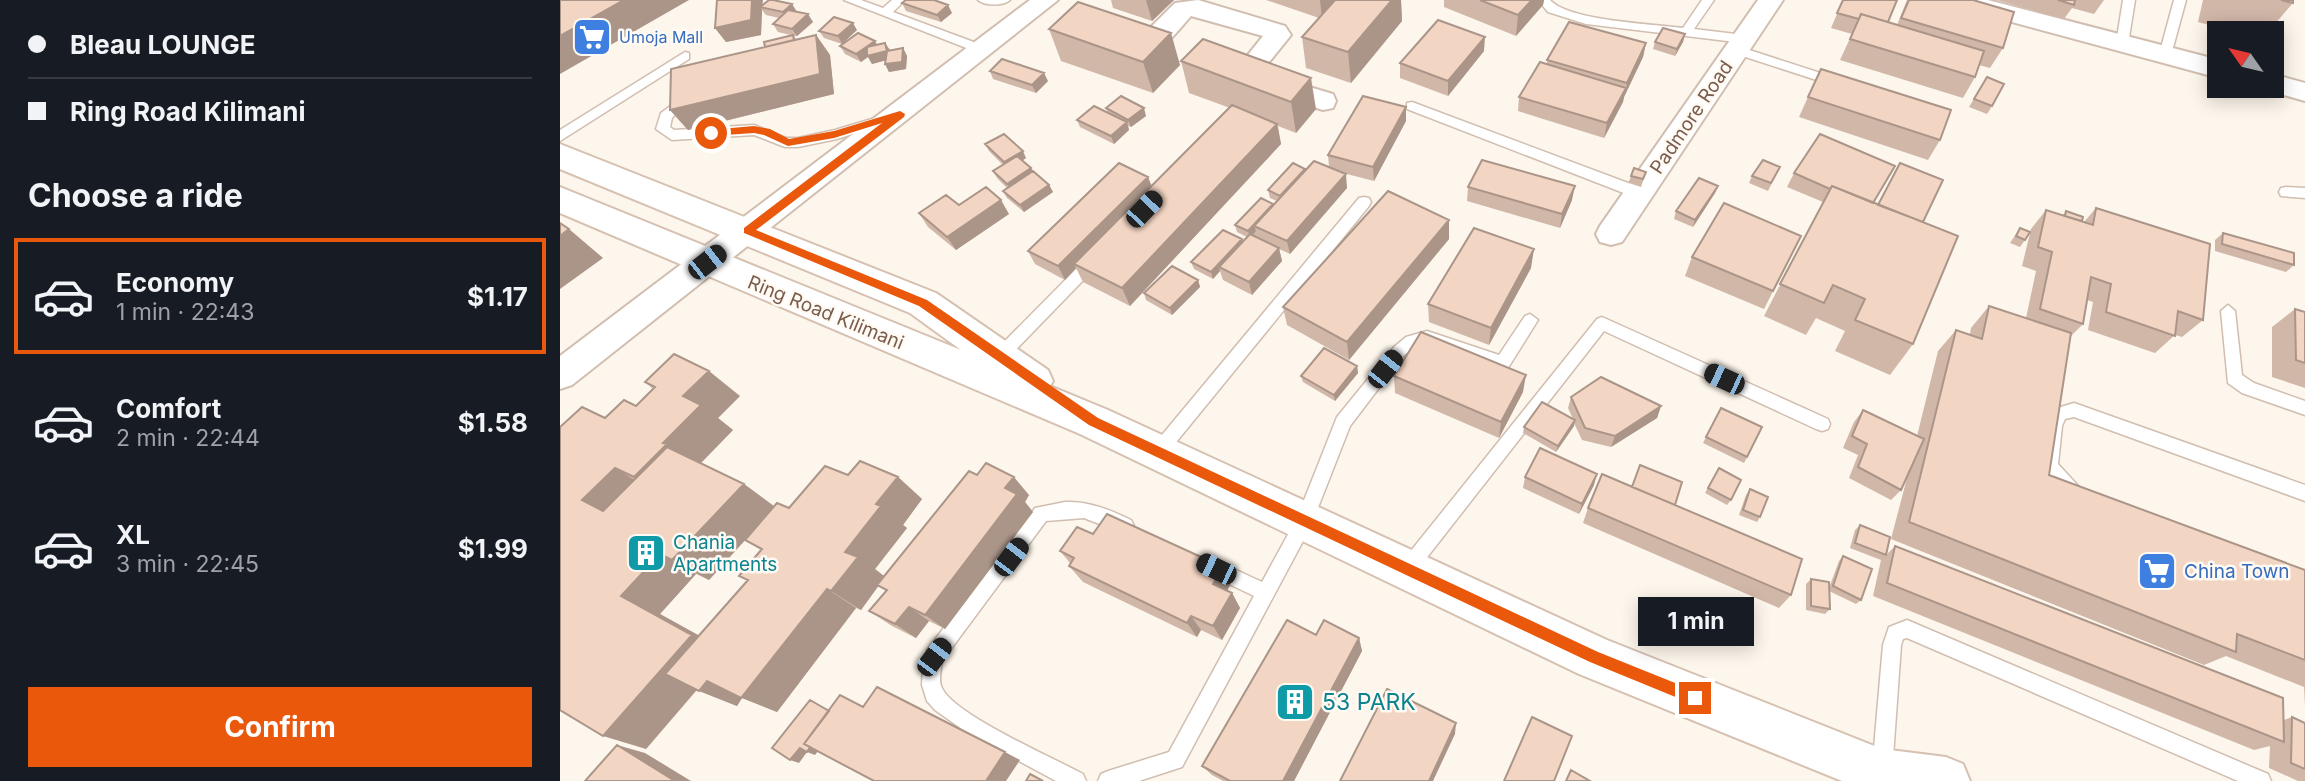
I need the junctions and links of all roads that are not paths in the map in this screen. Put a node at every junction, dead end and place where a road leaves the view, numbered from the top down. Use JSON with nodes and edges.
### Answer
{"nodes":[{"id":1,"x":850,"y":0,"type":"edge"},
{"id":2,"x":899,"y":0,"type":"edge"},
{"id":3,"x":984,"y":0,"type":"edge"},
{"id":4,"x":1004,"y":0,"type":"edge"},
{"id":5,"x":1544,"y":0,"type":"edge"},
{"id":6,"x":1708,"y":0,"type":"edge"},
{"id":7,"x":1771,"y":0,"type":"edge"},
{"id":8,"x":1958,"y":0,"type":"edge"},
{"id":9,"x":2129,"y":0,"type":"edge"},
{"id":10,"x":2180,"y":0,"type":"edge"},
{"id":11,"x":1046,"y":9,"type":"edge"},
{"id":12,"x":884,"y":13,"type":"junction"},
{"id":13,"x":1686,"y":32,"type":"junction"},
{"id":14,"x":1121,"y":38,"type":"edge"},
{"id":15,"x":2122,"y":44,"type":"junction"},
{"id":16,"x":1740,"y":45,"type":"junction"},
{"id":17,"x":984,"y":50,"type":"junction"},
{"id":18,"x":685,"y":55,"type":"dead end"},
{"id":19,"x":2165,"y":55,"type":"junction"},
{"id":20,"x":2207,"y":66,"type":"edge"},
{"id":21,"x":2284,"y":86,"type":"edge"},
{"id":22,"x":1853,"y":88,"type":"edge"},
{"id":23,"x":2305,"y":92,"type":"edge"},
{"id":24,"x":1323,"y":101,"type":"dead end"},
{"id":25,"x":680,"y":103,"type":"edge"},
{"id":26,"x":1412,"y":106,"type":"dead end"},
{"id":27,"x":900,"y":114,"type":"junction"},
{"id":28,"x":560,"y":136,"type":"edge"},
{"id":29,"x":560,"y":156,"type":"edge"},
{"id":30,"x":2287,"y":192,"type":"dead end"},
{"id":31,"x":1639,"y":193,"type":"junction"},
{"id":32,"x":2305,"y":193,"type":"edge"},
{"id":33,"x":560,"y":199,"type":"edge"},
{"id":34,"x":1364,"y":202,"type":"dead end"},
{"id":35,"x":747,"y":230,"type":"junction"},
{"id":36,"x":1611,"y":234,"type":"dead end"},
{"id":37,"x":1104,"y":250,"type":"edge"},
{"id":38,"x":707,"y":262,"type":"junction"},
{"id":39,"x":2228,"y":312,"type":"dead end"},
{"id":40,"x":1530,"y":320,"type":"dead end"},
{"id":41,"x":999,"y":356,"type":"junction"},
{"id":42,"x":560,"y":375,"type":"edge"},
{"id":43,"x":2305,"y":408,"type":"edge"},
{"id":44,"x":1094,"y":422,"type":"junction"},
{"id":45,"x":1822,"y":424,"type":"dead end"},
{"id":46,"x":1158,"y":452,"type":"junction"},
{"id":47,"x":2305,"y":493,"type":"edge"},
{"id":48,"x":2091,"y":496,"type":"edge"},
{"id":49,"x":1304,"y":522,"type":"junction"},
{"id":50,"x":1140,"y":533,"type":"edge"},
{"id":51,"x":1191,"y":557,"type":"edge"},
{"id":52,"x":1408,"y":568,"type":"junction"},
{"id":53,"x":1266,"y":593,"type":"junction"},
{"id":54,"x":1877,"y":776,"type":"edge"},
{"id":55,"x":1076,"y":781,"type":"edge"},
{"id":56,"x":1108,"y":781,"type":"edge"},
{"id":57,"x":1946,"y":781,"type":"edge"},
{"id":58,"x":2261,"y":781,"type":"edge"}],
"edges":[{"from":1,"to":12,"type":"lane"},
{"from":2,"to":12,"type":"lane"},
{"from":3,"to":4,"type":"lane"},
{"from":5,"to":13,"type":"lane"},
{"from":6,"to":13,"type":"lane"},
{"from":7,"to":16,"type":"street","name":"Padmore Road"},
{"from":8,"to":15,"type":"street"},
{"from":9,"to":15,"type":"lane"},
{"from":10,"to":19,"type":"lane"},
{"from":11,"to":17,"type":"street"},
{"from":12,"to":17,"type":"lane"},
{"from":13,"to":16,"type":"lane"},
{"from":14,"to":24,"type":"street"},
{"from":15,"to":19,"type":"street"},
{"from":16,"to":22,"type":"lane"},
{"from":16,"to":31,"type":"street","name":"Padmore Road"},
{"from":17,"to":27,"type":"street"},
{"from":18,"to":28,"type":"lane"},
{"from":19,"to":20,"type":"street"},
{"from":21,"to":23,"type":"street"},
{"from":25,"to":27,"type":"lane"},
{"from":26,"to":31,"type":"lane"},
{"from":27,"to":35,"type":"street"},
{"from":29,"to":35,"type":"main road","name":"Ring Road Kilimani"},
{"from":30,"to":32,"type":"lane"},
{"from":31,"to":36,"type":"street","name":"Padmore Road"},
{"from":33,"to":38,"type":"main road","name":"Ring Road Kilimani"},
{"from":34,"to":46,"type":"lane"},
{"from":35,"to":38,"type":"street"},
{"from":35,"to":41,"type":"main road","name":"Ring Road Kilimani"},
{"from":37,"to":41,"type":"lane"},
{"from":38,"to":42,"type":"street"},
{"from":38,"to":44,"type":"main road","name":"Ring Road Kilimani"},
{"from":39,"to":43,"type":"lane"},
{"from":40,"to":49,"type":"lane"},
{"from":41,"to":44,"type":"main road","name":"Ring Road Kilimani"},
{"from":44,"to":46,"type":"main road","name":"Ring Road Kilimani"},
{"from":45,"to":52,"type":"lane"},
{"from":46,"to":49,"type":"main road","name":"Ring Road Kilimani"},
{"from":47,"to":48,"type":"lane"},
{"from":49,"to":52,"type":"main road","name":"Ring Road Kilimani"},
{"from":49,"to":53,"type":"lane"},
{"from":50,"to":55,"type":"lane"},
{"from":51,"to":53,"type":"lane"},
{"from":52,"to":54,"type":"main road","name":"Ring Road Kilimani"},
{"from":53,"to":56,"type":"lane"},
{"from":54,"to":57,"type":"main road","name":"Ring Road Kilimani"},
{"from":54,"to":58,"type":"lane"}]}
